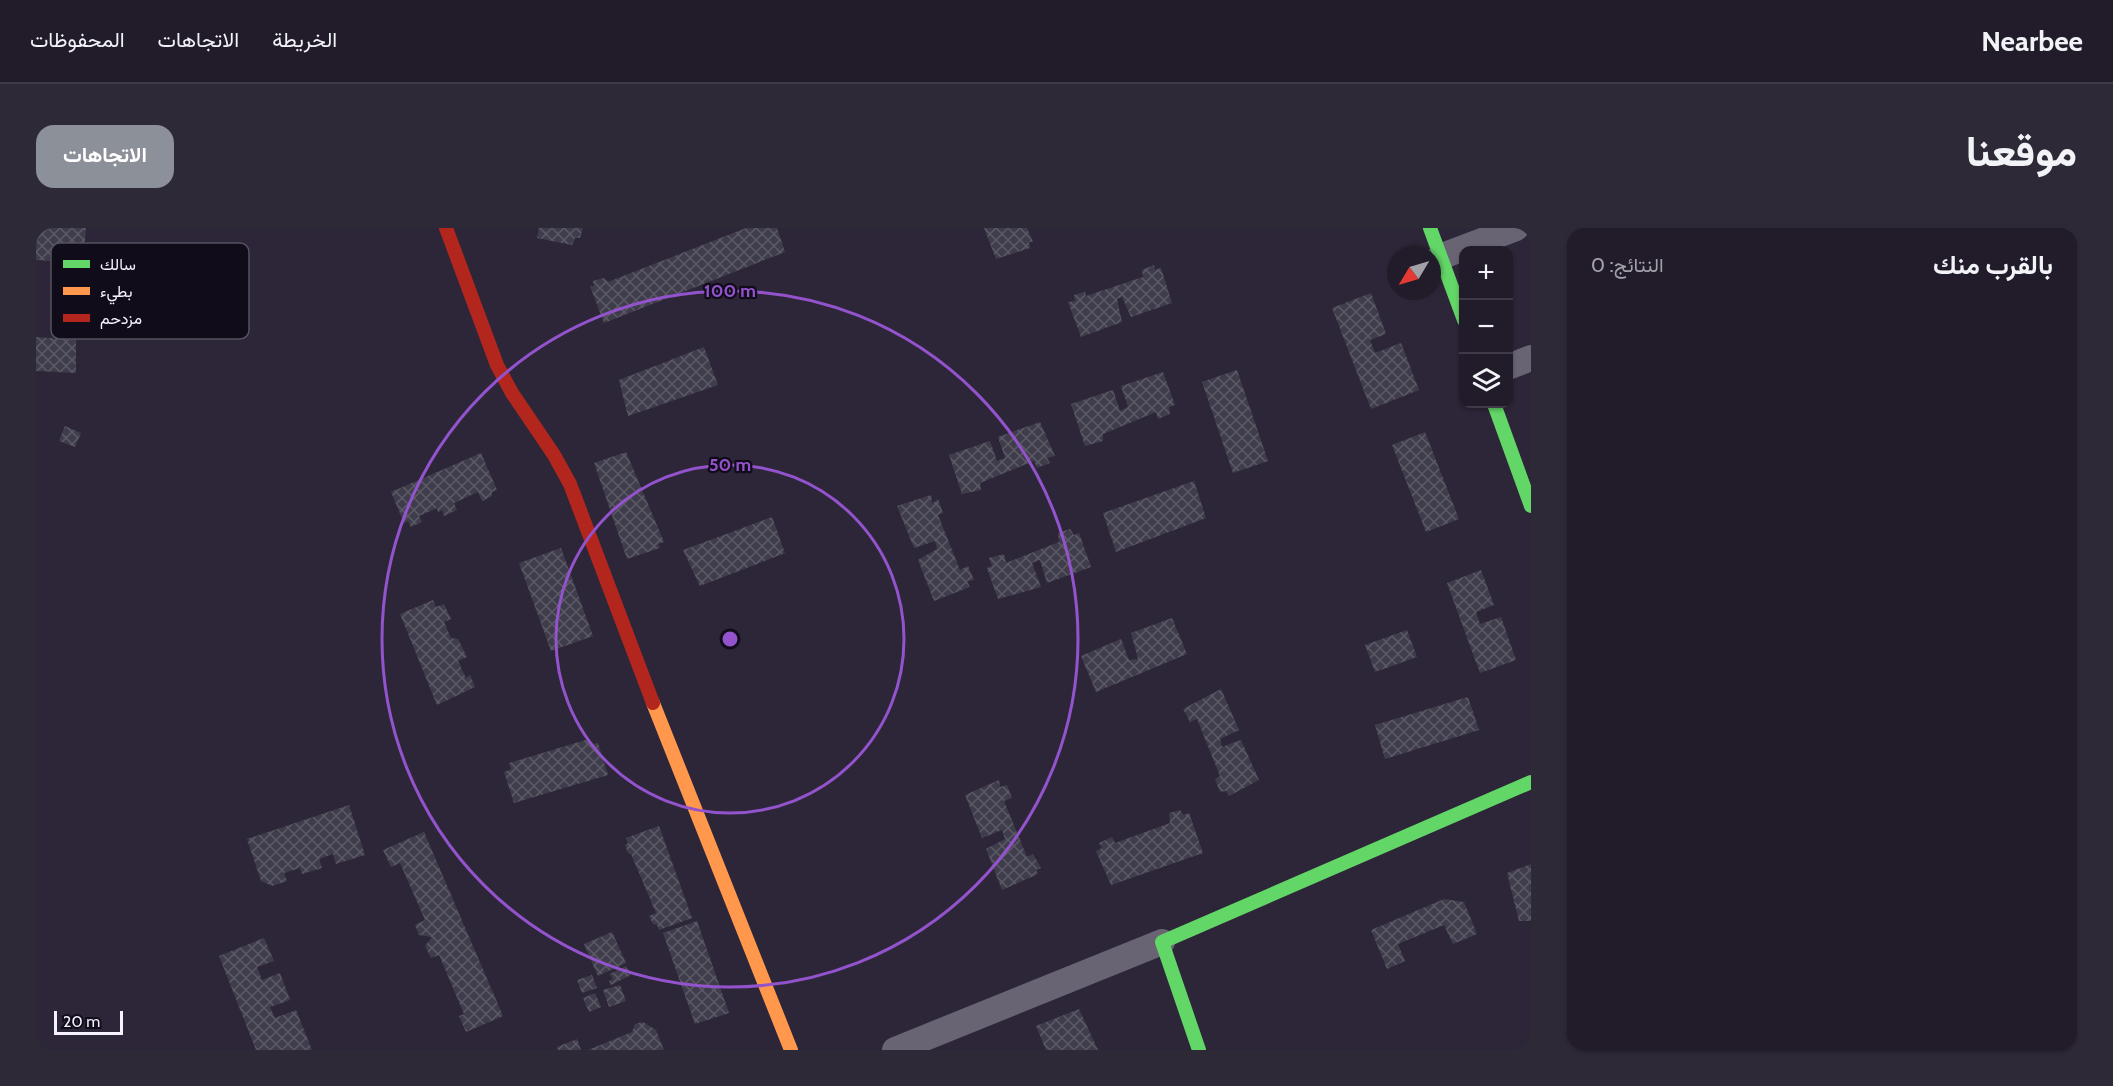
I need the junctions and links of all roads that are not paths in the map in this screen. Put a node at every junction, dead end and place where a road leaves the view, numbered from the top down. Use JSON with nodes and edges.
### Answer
{"nodes":[{"id":1,"x":446,"y":228,"type":"edge"},
{"id":2,"x":1430,"y":228,"type":"edge"},
{"id":3,"x":1516,"y":228,"type":"edge"},
{"id":4,"x":1436,"y":246,"type":"edge"},
{"id":5,"x":1441,"y":257,"type":"edge"},
{"id":6,"x":1441,"y":260,"type":"edge"},
{"id":7,"x":1459,"y":307,"type":"edge"},
{"id":8,"x":1531,"y":358,"type":"edge"},
{"id":9,"x":1513,"y":365,"type":"edge"},
{"id":10,"x":1495,"y":408,"type":"edge"},
{"id":11,"x":1531,"y":506,"type":"edge"},
{"id":12,"x":1531,"y":782,"type":"edge"},
{"id":13,"x":1162,"y":942,"type":"junction"},
{"id":14,"x":792,"y":1050,"type":"edge"},
{"id":15,"x":895,"y":1050,"type":"edge"},
{"id":16,"x":1199,"y":1050,"type":"edge"}],
"edges":[{"from":1,"to":14,"type":"street"},
{"from":2,"to":4,"type":"street"},
{"from":3,"to":5,"type":"street"},
{"from":6,"to":7,"type":"street"},
{"from":8,"to":9,"type":"street"},
{"from":10,"to":11,"type":"street"},
{"from":12,"to":13,"type":"street"},
{"from":13,"to":15,"type":"street"},
{"from":13,"to":16,"type":"street"}]}
